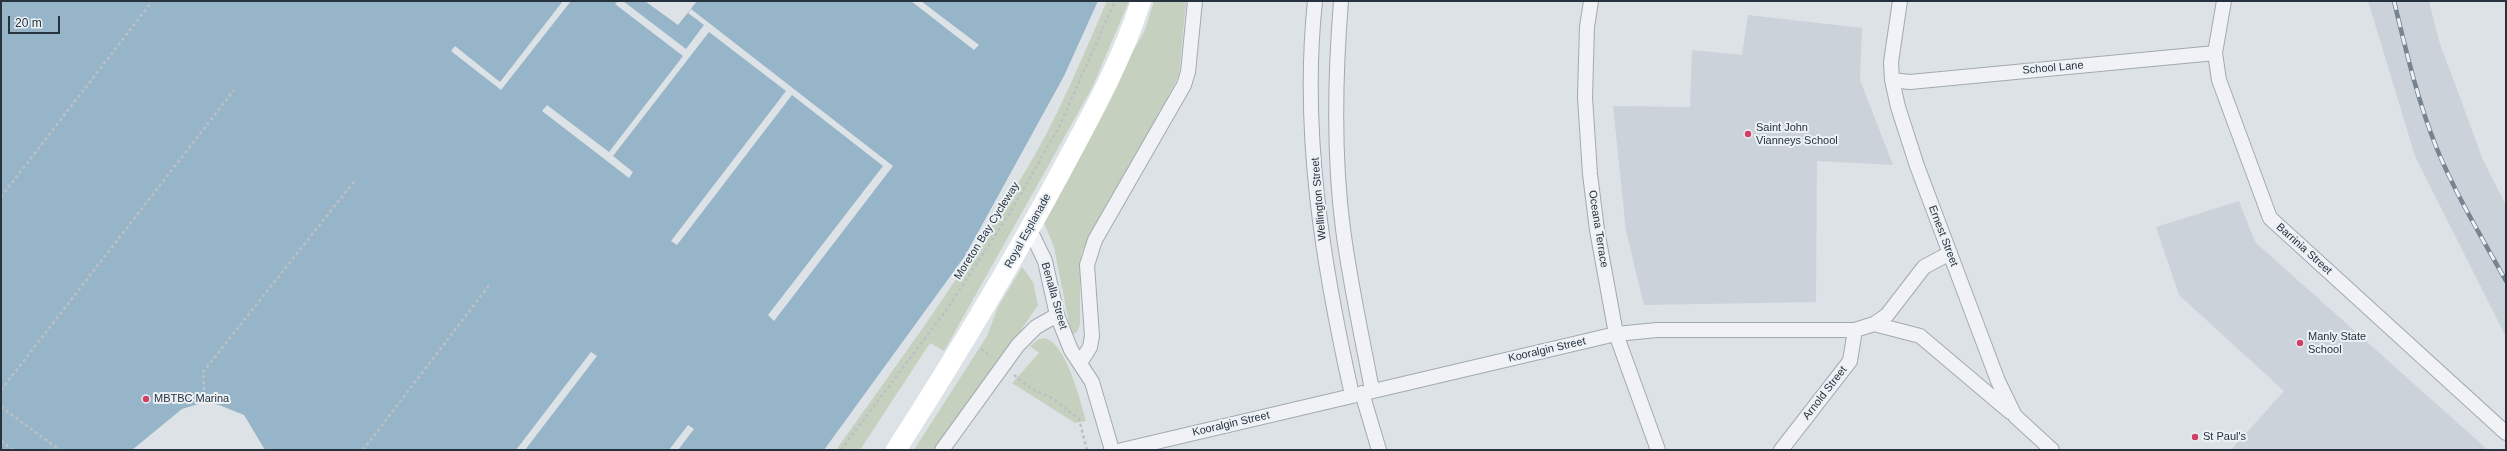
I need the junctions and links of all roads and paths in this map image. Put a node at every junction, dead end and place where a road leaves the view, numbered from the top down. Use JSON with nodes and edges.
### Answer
{"nodes":[{"id":1,"x":1115,"y":1,"type":"edge"},
{"id":2,"x":1141,"y":1,"type":"edge"},
{"id":3,"x":1195,"y":1,"type":"edge"},
{"id":4,"x":1315,"y":1,"type":"edge"},
{"id":5,"x":1341,"y":1,"type":"edge"},
{"id":6,"x":1591,"y":1,"type":"edge"},
{"id":7,"x":1900,"y":1,"type":"edge"},
{"id":8,"x":2224,"y":1,"type":"edge"},
{"id":9,"x":150,"y":4,"type":"dead end"},
{"id":10,"x":2215,"y":53,"type":"junction"},
{"id":11,"x":1892,"y":80,"type":"junction"},
{"id":12,"x":234,"y":90,"type":"dead end"},
{"id":13,"x":356,"y":178,"type":"dead end"},
{"id":14,"x":1,"y":197,"type":"edge"},
{"id":15,"x":1030,"y":230,"type":"junction"},
{"id":16,"x":1950,"y":253,"type":"junction"},
{"id":17,"x":490,"y":284,"type":"dead end"},
{"id":18,"x":1057,"y":315,"type":"junction"},
{"id":19,"x":1874,"y":324,"type":"junction"},
{"id":20,"x":1855,"y":330,"type":"junction"},
{"id":21,"x":1616,"y":334,"type":"junction"},
{"id":22,"x":966,"y":338,"type":"junction"},
{"id":23,"x":1080,"y":363,"type":"junction"},
{"id":24,"x":1004,"y":366,"type":"junction"},
{"id":25,"x":1,"y":390,"type":"edge"},
{"id":26,"x":1362,"y":393,"type":"junction"},
{"id":27,"x":205,"y":402,"type":"dead end"},
{"id":28,"x":1,"y":407,"type":"edge"},
{"id":29,"x":2015,"y":416,"type":"junction"},
{"id":30,"x":2506,"y":434,"type":"edge"},
{"id":31,"x":1,"y":441,"type":"edge"},
{"id":32,"x":13,"y":450,"type":"edge"},
{"id":33,"x":60,"y":450,"type":"edge"},
{"id":34,"x":363,"y":450,"type":"edge"},
{"id":35,"x":841,"y":450,"type":"edge"},
{"id":36,"x":896,"y":450,"type":"edge"},
{"id":37,"x":942,"y":450,"type":"edge"},
{"id":38,"x":1087,"y":450,"type":"edge"},
{"id":39,"x":1112,"y":450,"type":"edge"},
{"id":40,"x":1122,"y":450,"type":"edge"},
{"id":41,"x":1379,"y":450,"type":"edge"},
{"id":42,"x":1658,"y":450,"type":"edge"},
{"id":43,"x":1781,"y":450,"type":"edge"},
{"id":44,"x":2052,"y":450,"type":"edge"}],
"edges":[{"from":1,"to":35,"type":"path","name":"Moreton Bay Cycleway"},
{"from":2,"to":15,"type":"street","name":"Royal Esplanade"},
{"from":3,"to":23,"type":"street"},
{"from":4,"to":26,"type":"street","name":"Wellington Street"},
{"from":5,"to":26,"type":"street","name":"Wellington Street"},
{"from":6,"to":21,"type":"street","name":"Oceana Terrace"},
{"from":7,"to":11,"type":"street","name":"Ernest Street"},
{"from":8,"to":10,"type":"street","name":"Barrinia Street"},
{"from":9,"to":14,"type":"path"},
{"from":10,"to":11,"type":"street","name":"School Lane"},
{"from":10,"to":30,"type":"street","name":"Barrinia Street"},
{"from":11,"to":16,"type":"street","name":"Ernest Street"},
{"from":12,"to":25,"type":"path"},
{"from":13,"to":27,"type":"path"},
{"from":15,"to":18,"type":"street","name":"Benalla Street"},
{"from":15,"to":22,"type":"street","name":"Royal Esplanade"},
{"from":16,"to":19,"type":"street","name":"Kooralgin Street"},
{"from":16,"to":29,"type":"street","name":"Ernest Street"},
{"from":17,"to":34,"type":"path"},
{"from":18,"to":23,"type":"street","name":"Benalla Street"},
{"from":18,"to":24,"type":"street"},
{"from":19,"to":20,"type":"street","name":"Kooralgin Street"},
{"from":19,"to":29,"type":"street"},
{"from":20,"to":21,"type":"street","name":"Kooralgin Street"},
{"from":20,"to":43,"type":"street","name":"Arnold Street"},
{"from":21,"to":26,"type":"street","name":"Kooralgin Street"},
{"from":21,"to":42,"type":"street","name":"Oceana Terrace"},
{"from":22,"to":24,"type":"path"},
{"from":22,"to":36,"type":"street","name":"Royal Esplanade"},
{"from":23,"to":39,"type":"street","name":"Benalla Street"},
{"from":24,"to":37,"type":"street"},
{"from":24,"to":38,"type":"path"},
{"from":26,"to":40,"type":"street","name":"Kooralgin Street"},
{"from":26,"to":41,"type":"street","name":"Wellington Street"},
{"from":28,"to":33,"type":"path"},
{"from":29,"to":44,"type":"street","name":"Ernest Street"},
{"from":31,"to":32,"type":"path"}]}
